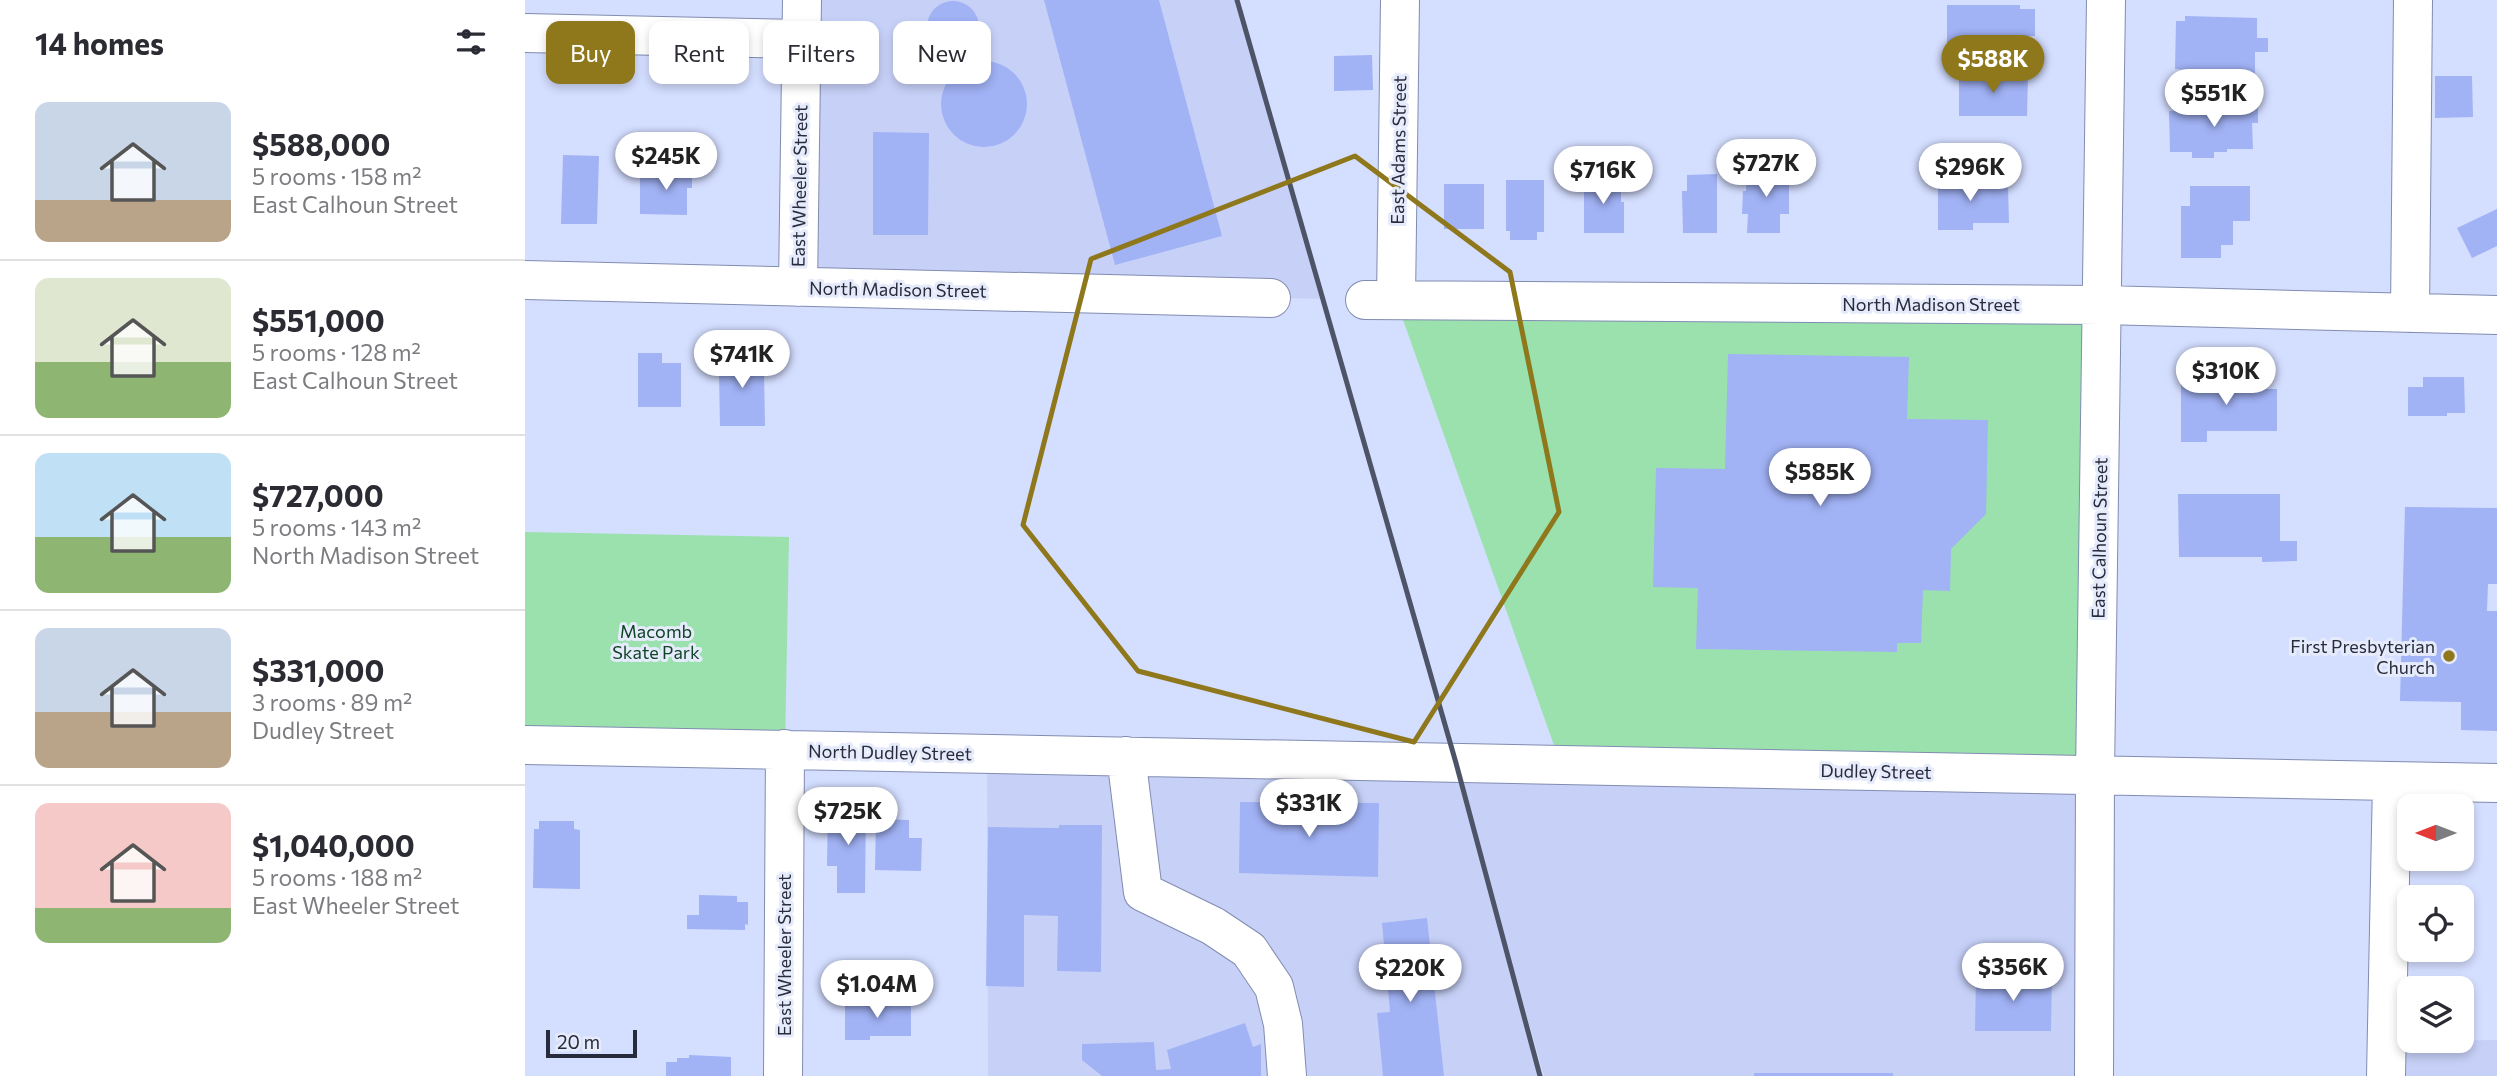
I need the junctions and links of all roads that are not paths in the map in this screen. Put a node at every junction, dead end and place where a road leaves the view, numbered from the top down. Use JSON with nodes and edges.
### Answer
{"nodes":[{"id":1,"x":802,"y":0,"type":"edge"},
{"id":2,"x":1400,"y":0,"type":"edge"},
{"id":3,"x":2106,"y":0,"type":"edge"},
{"id":4,"x":2413,"y":0,"type":"edge"},
{"id":5,"x":801,"y":21,"type":"edge"},
{"id":6,"x":525,"y":33,"type":"edge"},
{"id":7,"x":763,"y":38,"type":"edge"},
{"id":8,"x":800,"y":84,"type":"edge"},
{"id":9,"x":525,"y":280,"type":"edge"},
{"id":10,"x":798,"y":287,"type":"junction"},
{"id":11,"x":1271,"y":298,"type":"dead end"},
{"id":12,"x":1380,"y":300,"type":"joint"},
{"id":13,"x":2102,"y":305,"type":"junction"},
{"id":14,"x":2410,"y":313,"type":"junction"},
{"id":15,"x":2497,"y":315,"type":"edge"},
{"id":16,"x":525,"y":745,"type":"edge"},
{"id":17,"x":785,"y":749,"type":"junction"},
{"id":18,"x":1126,"y":756,"type":"junction"},
{"id":19,"x":1255,"y":759,"type":"joint"},
{"id":20,"x":2095,"y":775,"type":"junction"},
{"id":21,"x":2392,"y":781,"type":"junction"},
{"id":22,"x":2497,"y":783,"type":"edge"},
{"id":23,"x":783,"y":1076,"type":"edge"},
{"id":24,"x":1287,"y":1076,"type":"edge"},
{"id":25,"x":2094,"y":1076,"type":"edge"},
{"id":26,"x":2386,"y":1076,"type":"edge"}],
"edges":[{"from":1,"to":5,"type":"street","name":"East Wheeler Street"},
{"from":2,"to":12,"type":"street","name":"East Adams Street"},
{"from":3,"to":13,"type":"street","name":"East Calhoun Street"},
{"from":4,"to":14,"type":"street"},
{"from":6,"to":7,"type":"street"},
{"from":8,"to":10,"type":"street","name":"East Wheeler Street"},
{"from":9,"to":10,"type":"street","name":"North Madison Street"},
{"from":10,"to":11,"type":"street","name":"North Madison Street"},
{"from":12,"to":13,"type":"street","name":"North Madison Street"},
{"from":13,"to":14,"type":"street","name":"North Madison Street"},
{"from":13,"to":20,"type":"street","name":"East Calhoun Street"},
{"from":14,"to":15,"type":"street","name":"North Madison Street"},
{"from":16,"to":17,"type":"street","name":"North Dudley Street"},
{"from":17,"to":18,"type":"street","name":"North Dudley Street"},
{"from":17,"to":23,"type":"street","name":"East Wheeler Street"},
{"from":18,"to":19,"type":"street","name":"North Dudley Street"},
{"from":18,"to":24,"type":"street"},
{"from":19,"to":20,"type":"street","name":"Dudley Street"},
{"from":20,"to":21,"type":"street","name":"Dudley Street"},
{"from":20,"to":25,"type":"street","name":"East Calhoun Street"},
{"from":21,"to":22,"type":"street","name":"Dudley Street"},
{"from":21,"to":26,"type":"street"}]}
